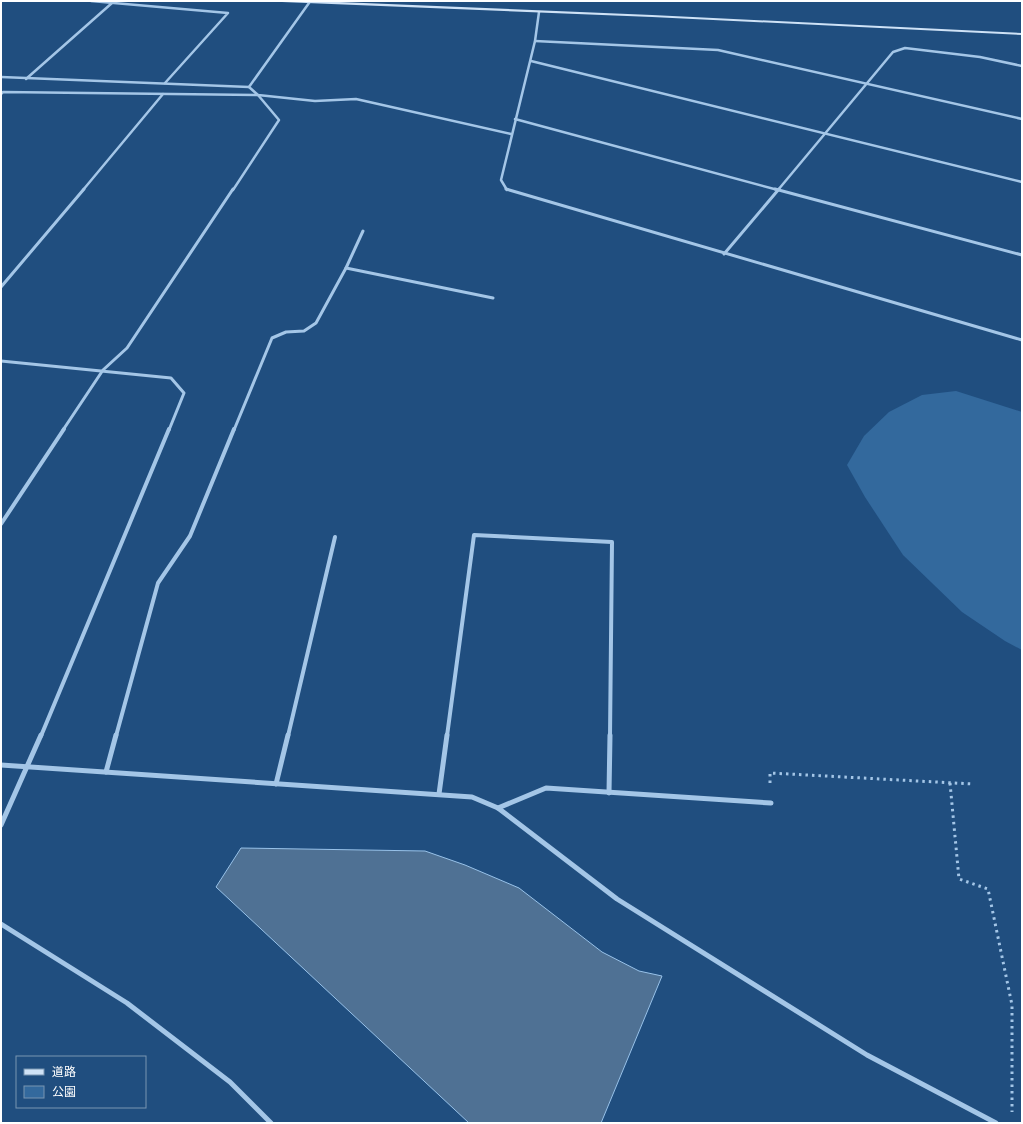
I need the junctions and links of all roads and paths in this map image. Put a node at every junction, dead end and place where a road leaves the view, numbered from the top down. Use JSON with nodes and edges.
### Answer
{"nodes":[{"id":1,"x":91,"y":1,"type":"edge"},
{"id":2,"x":282,"y":1,"type":"edge"},
{"id":3,"x":112,"y":3,"type":"junction"},
{"id":4,"x":308,"y":3,"type":"junction"},
{"id":5,"x":539,"y":12,"type":"junction"},
{"id":6,"x":1022,"y":34,"type":"edge"},
{"id":7,"x":535,"y":41,"type":"junction"},
{"id":8,"x":531,"y":61,"type":"junction"},
{"id":9,"x":1022,"y":66,"type":"edge"},
{"id":10,"x":1,"y":77,"type":"edge"},
{"id":11,"x":26,"y":79,"type":"junction"},
{"id":12,"x":868,"y":82,"type":"junction"},
{"id":13,"x":166,"y":83,"type":"junction"},
{"id":14,"x":249,"y":86,"type":"junction"},
{"id":15,"x":1,"y":94,"type":"edge"},
{"id":16,"x":163,"y":94,"type":"junction"},
{"id":17,"x":258,"y":95,"type":"junction"},
{"id":18,"x":515,"y":119,"type":"junction"},
{"id":19,"x":1022,"y":119,"type":"edge"},
{"id":20,"x":824,"y":133,"type":"junction"},
{"id":21,"x":511,"y":134,"type":"junction"},
{"id":22,"x":1022,"y":182,"type":"edge"},
{"id":23,"x":777,"y":190,"type":"junction"},
{"id":24,"x":363,"y":231,"type":"dead end"},
{"id":25,"x":724,"y":254,"type":"junction"},
{"id":26,"x":1022,"y":255,"type":"edge"},
{"id":27,"x":346,"y":268,"type":"junction"},
{"id":28,"x":1,"y":287,"type":"edge"},
{"id":29,"x":493,"y":298,"type":"dead end"},
{"id":30,"x":1022,"y":340,"type":"edge"},
{"id":31,"x":1,"y":361,"type":"edge"},
{"id":32,"x":103,"y":370,"type":"junction"},
{"id":33,"x":1,"y":524,"type":"edge"},
{"id":34,"x":335,"y":537,"type":"dead end"},
{"id":35,"x":1,"y":765,"type":"edge"},
{"id":36,"x":28,"y":767,"type":"junction"},
{"id":37,"x":106,"y":772,"type":"junction"},
{"id":38,"x":950,"y":783,"type":"junction"},
{"id":39,"x":276,"y":784,"type":"junction"},
{"id":40,"x":973,"y":784,"type":"dead end"},
{"id":41,"x":609,"y":793,"type":"junction"},
{"id":42,"x":439,"y":794,"type":"junction"},
{"id":43,"x":770,"y":803,"type":"joint"},
{"id":44,"x":498,"y":808,"type":"junction"},
{"id":45,"x":1,"y":825,"type":"edge"},
{"id":46,"x":1,"y":924,"type":"edge"},
{"id":47,"x":1010,"y":1117,"type":"dead end"},
{"id":48,"x":271,"y":1123,"type":"edge"},
{"id":49,"x":996,"y":1123,"type":"edge"}],
"edges":[{"from":1,"to":3,"type":"street"},
{"from":2,"to":4,"type":"street"},
{"from":3,"to":11,"type":"street"},
{"from":3,"to":13,"type":"street"},
{"from":4,"to":5,"type":"street"},
{"from":4,"to":14,"type":"street"},
{"from":5,"to":6,"type":"street"},
{"from":5,"to":7,"type":"street"},
{"from":7,"to":8,"type":"street"},
{"from":7,"to":12,"type":"street"},
{"from":8,"to":18,"type":"street"},
{"from":8,"to":20,"type":"street"},
{"from":9,"to":12,"type":"street"},
{"from":10,"to":11,"type":"street"},
{"from":11,"to":13,"type":"street"},
{"from":12,"to":19,"type":"street"},
{"from":12,"to":20,"type":"street"},
{"from":13,"to":14,"type":"street"},
{"from":14,"to":17,"type":"street"},
{"from":15,"to":16,"type":"street"},
{"from":16,"to":17,"type":"street"},
{"from":16,"to":28,"type":"street"},
{"from":17,"to":21,"type":"street"},
{"from":17,"to":32,"type":"street"},
{"from":18,"to":21,"type":"street"},
{"from":18,"to":23,"type":"street"},
{"from":20,"to":22,"type":"street"},
{"from":20,"to":23,"type":"street"},
{"from":21,"to":25,"type":"street"},
{"from":23,"to":25,"type":"street"},
{"from":23,"to":26,"type":"street"},
{"from":24,"to":27,"type":"street"},
{"from":25,"to":30,"type":"street"},
{"from":27,"to":29,"type":"street"},
{"from":27,"to":37,"type":"street"},
{"from":31,"to":32,"type":"street"},
{"from":32,"to":33,"type":"street"},
{"from":32,"to":36,"type":"street"},
{"from":34,"to":39,"type":"street"},
{"from":35,"to":36,"type":"street"},
{"from":36,"to":37,"type":"street"},
{"from":36,"to":45,"type":"street"},
{"from":37,"to":39,"type":"street"},
{"from":38,"to":40,"type":"path"},
{"from":38,"to":43,"type":"path"},
{"from":38,"to":47,"type":"path"},
{"from":39,"to":42,"type":"street"},
{"from":41,"to":42,"type":"street"},
{"from":41,"to":43,"type":"street"},
{"from":41,"to":44,"type":"street"},
{"from":42,"to":44,"type":"street"},
{"from":44,"to":49,"type":"street"},
{"from":46,"to":48,"type":"street"}]}
